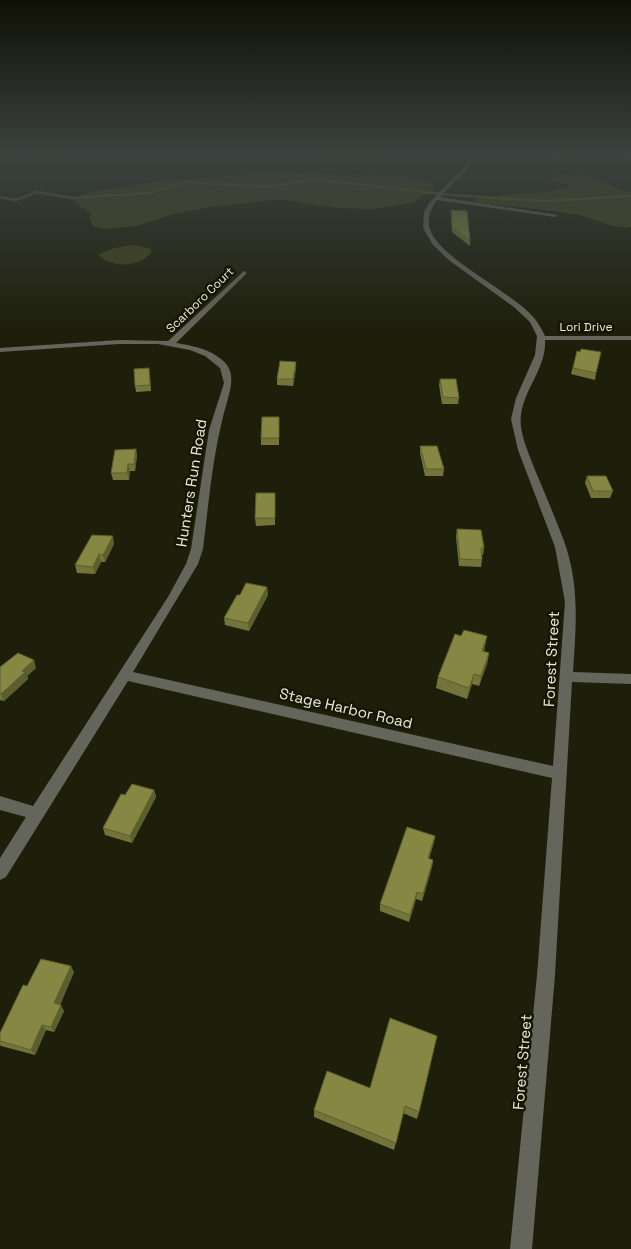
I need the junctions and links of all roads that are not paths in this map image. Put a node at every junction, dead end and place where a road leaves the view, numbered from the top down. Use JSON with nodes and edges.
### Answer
{"nodes":[{"id":1,"x":426,"y":214,"type":"edge"},
{"id":2,"x":551,"y":214,"type":"edge"},
{"id":3,"x":555,"y":215,"type":"dead end"},
{"id":4,"x":244,"y":273,"type":"dead end"},
{"id":5,"x":542,"y":338,"type":"junction"},
{"id":6,"x":631,"y":338,"type":"edge"},
{"id":7,"x":171,"y":343,"type":"junction"},
{"id":8,"x":0,"y":350,"type":"edge"},
{"id":9,"x":125,"y":675,"type":"junction"},
{"id":10,"x":567,"y":676,"type":"junction"},
{"id":11,"x":631,"y":679,"type":"edge"},
{"id":12,"x":560,"y":774,"type":"junction"},
{"id":13,"x":0,"y":803,"type":"edge"},
{"id":14,"x":37,"y":814,"type":"junction"},
{"id":15,"x":0,"y":872,"type":"edge"},
{"id":16,"x":521,"y":1249,"type":"edge"}],
"edges":[{"from":1,"to":5,"type":"street"},
{"from":2,"to":3,"type":"street"},
{"from":4,"to":7,"type":"street","name":"Scarboro Court"},
{"from":5,"to":6,"type":"street","name":"Lori Drive"},
{"from":5,"to":10,"type":"street","name":"Forest Street"},
{"from":7,"to":8,"type":"street","name":"Hunters Run Road"},
{"from":7,"to":9,"type":"street","name":"Hunters Run Road"},
{"from":9,"to":12,"type":"street","name":"Stage Harbor Road"},
{"from":9,"to":14,"type":"street","name":"Hunters Run Road"},
{"from":10,"to":11,"type":"street"},
{"from":10,"to":12,"type":"street","name":"Forest Street"},
{"from":12,"to":16,"type":"street","name":"Forest Street"},
{"from":13,"to":14,"type":"street"},
{"from":14,"to":15,"type":"street","name":"Hunters Run Road"}]}
